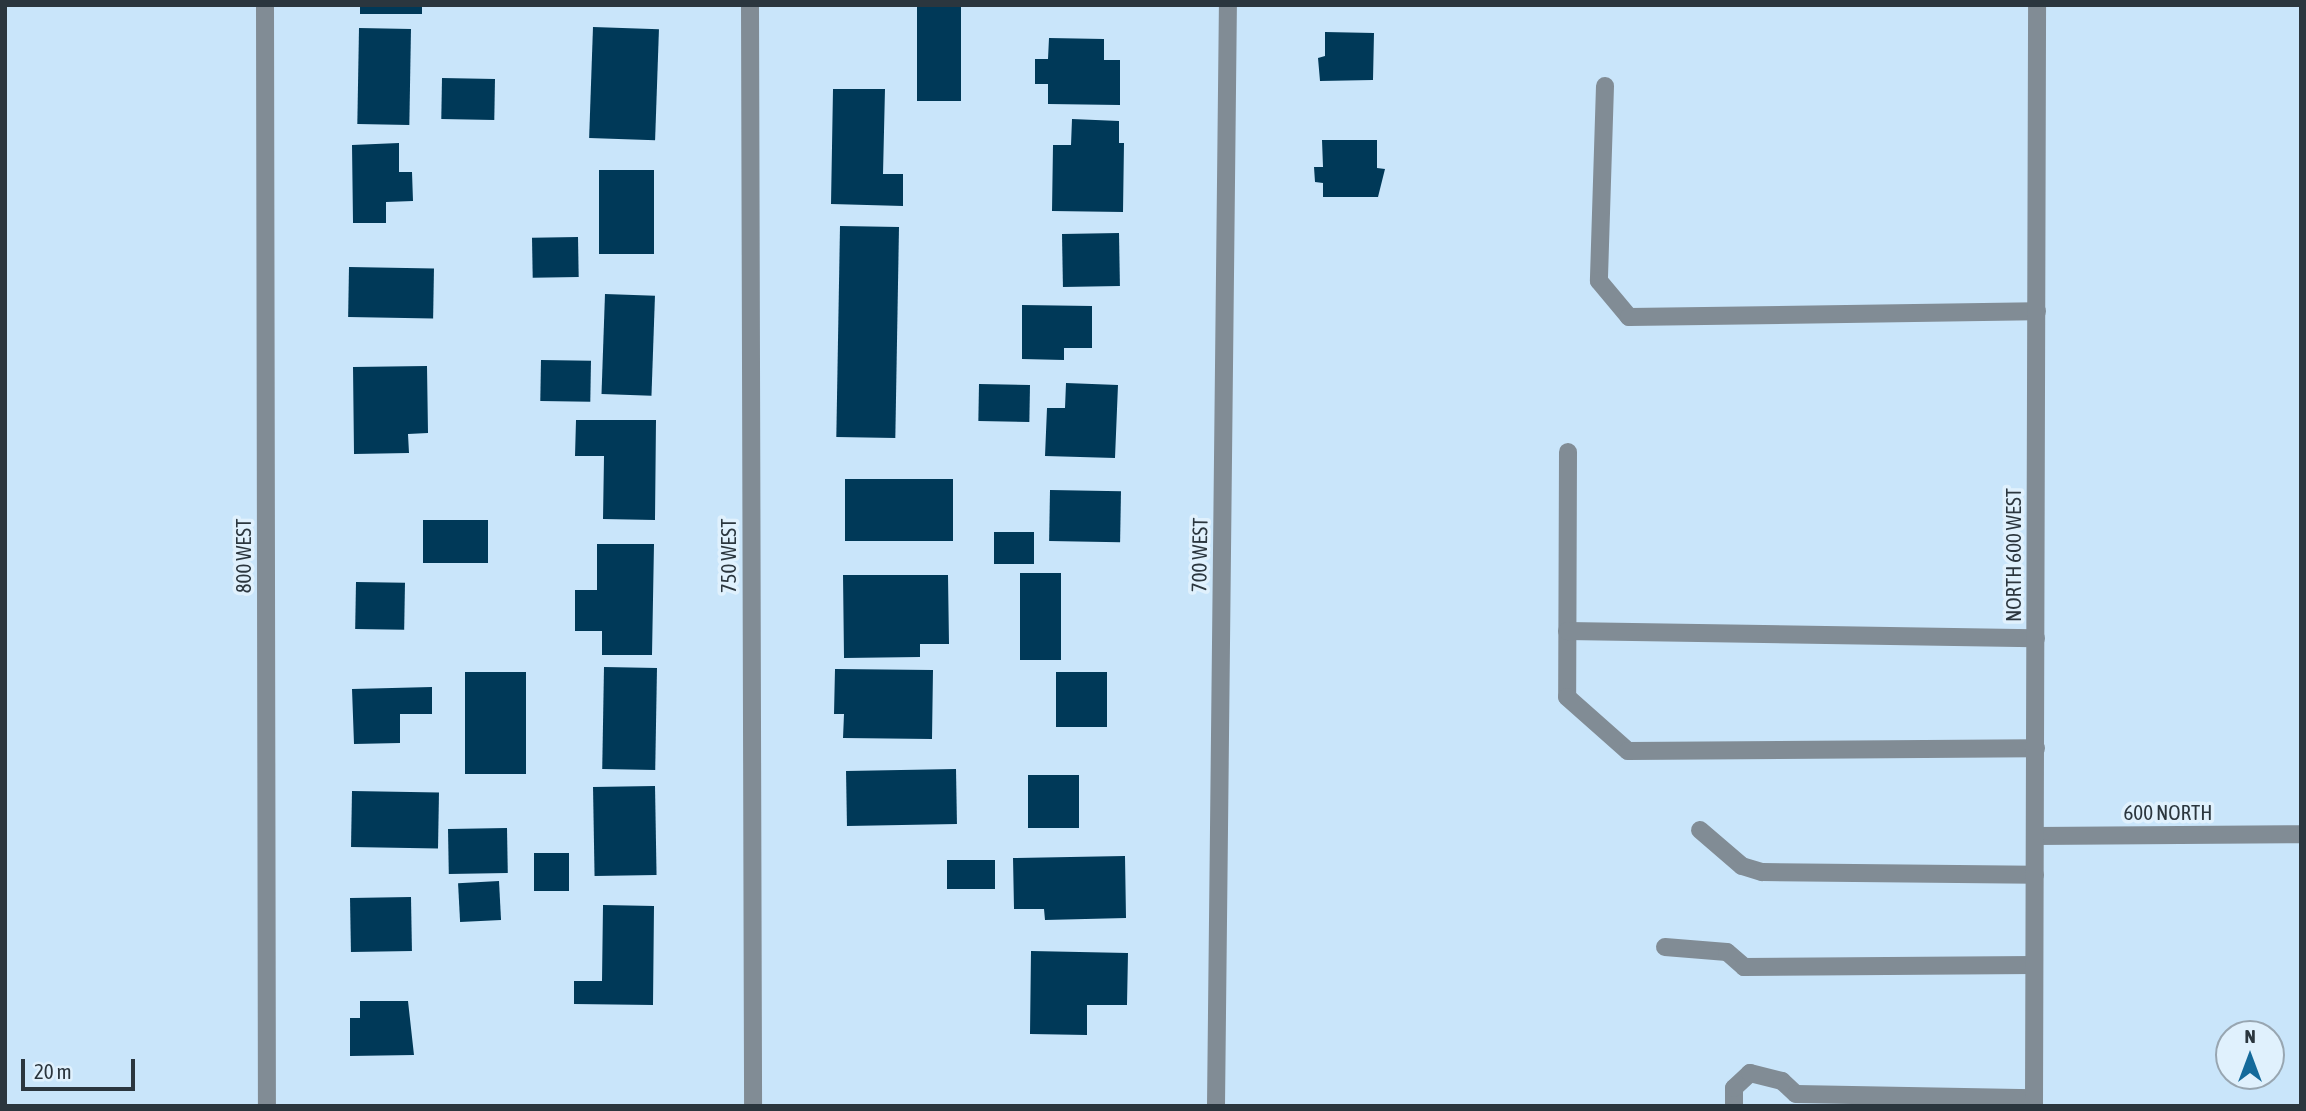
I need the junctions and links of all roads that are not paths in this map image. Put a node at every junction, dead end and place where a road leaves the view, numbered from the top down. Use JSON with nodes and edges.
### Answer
{"nodes":[{"id":1,"x":265,"y":5,"type":"edge"},
{"id":2,"x":750,"y":5,"type":"edge"},
{"id":3,"x":1227,"y":5,"type":"edge"},
{"id":4,"x":2037,"y":5,"type":"edge"},
{"id":5,"x":1605,"y":86,"type":"dead end"},
{"id":6,"x":2037,"y":311,"type":"junction"},
{"id":7,"x":1568,"y":452,"type":"dead end"},
{"id":8,"x":1567,"y":631,"type":"junction"},
{"id":9,"x":2036,"y":638,"type":"junction"},
{"id":10,"x":2036,"y":748,"type":"junction"},
{"id":11,"x":1700,"y":830,"type":"dead end"},
{"id":12,"x":2301,"y":834,"type":"edge"},
{"id":13,"x":2036,"y":836,"type":"junction"},
{"id":14,"x":2035,"y":876,"type":"junction"},
{"id":15,"x":1665,"y":947,"type":"dead end"},
{"id":16,"x":2034,"y":965,"type":"junction"},
{"id":17,"x":2034,"y":1102,"type":"edge"},
{"id":18,"x":267,"y":1106,"type":"edge"},
{"id":19,"x":752,"y":1106,"type":"edge"},
{"id":20,"x":1216,"y":1106,"type":"edge"},
{"id":21,"x":1734,"y":1106,"type":"edge"}],
"edges":[{"from":1,"to":18,"type":"street","name":"800 WEST"},
{"from":2,"to":19,"type":"street","name":"750 WEST"},
{"from":3,"to":20,"type":"street","name":"700 WEST"},
{"from":4,"to":6,"type":"street","name":"NORTH 600 WEST"},
{"from":5,"to":6,"type":"street"},
{"from":6,"to":9,"type":"street","name":"NORTH 600 WEST"},
{"from":7,"to":8,"type":"street"},
{"from":8,"to":9,"type":"street"},
{"from":8,"to":10,"type":"street"},
{"from":9,"to":10,"type":"street","name":"NORTH 600 WEST"},
{"from":10,"to":13,"type":"street","name":"NORTH 600 WEST"},
{"from":11,"to":14,"type":"street"},
{"from":12,"to":13,"type":"street","name":"600 NORTH"},
{"from":13,"to":14,"type":"street","name":"NORTH 600 WEST"},
{"from":14,"to":16,"type":"street","name":"NORTH 600 WEST"},
{"from":15,"to":16,"type":"street"},
{"from":16,"to":17,"type":"street","name":"NORTH 600 WEST"},
{"from":17,"to":21,"type":"street"}]}
